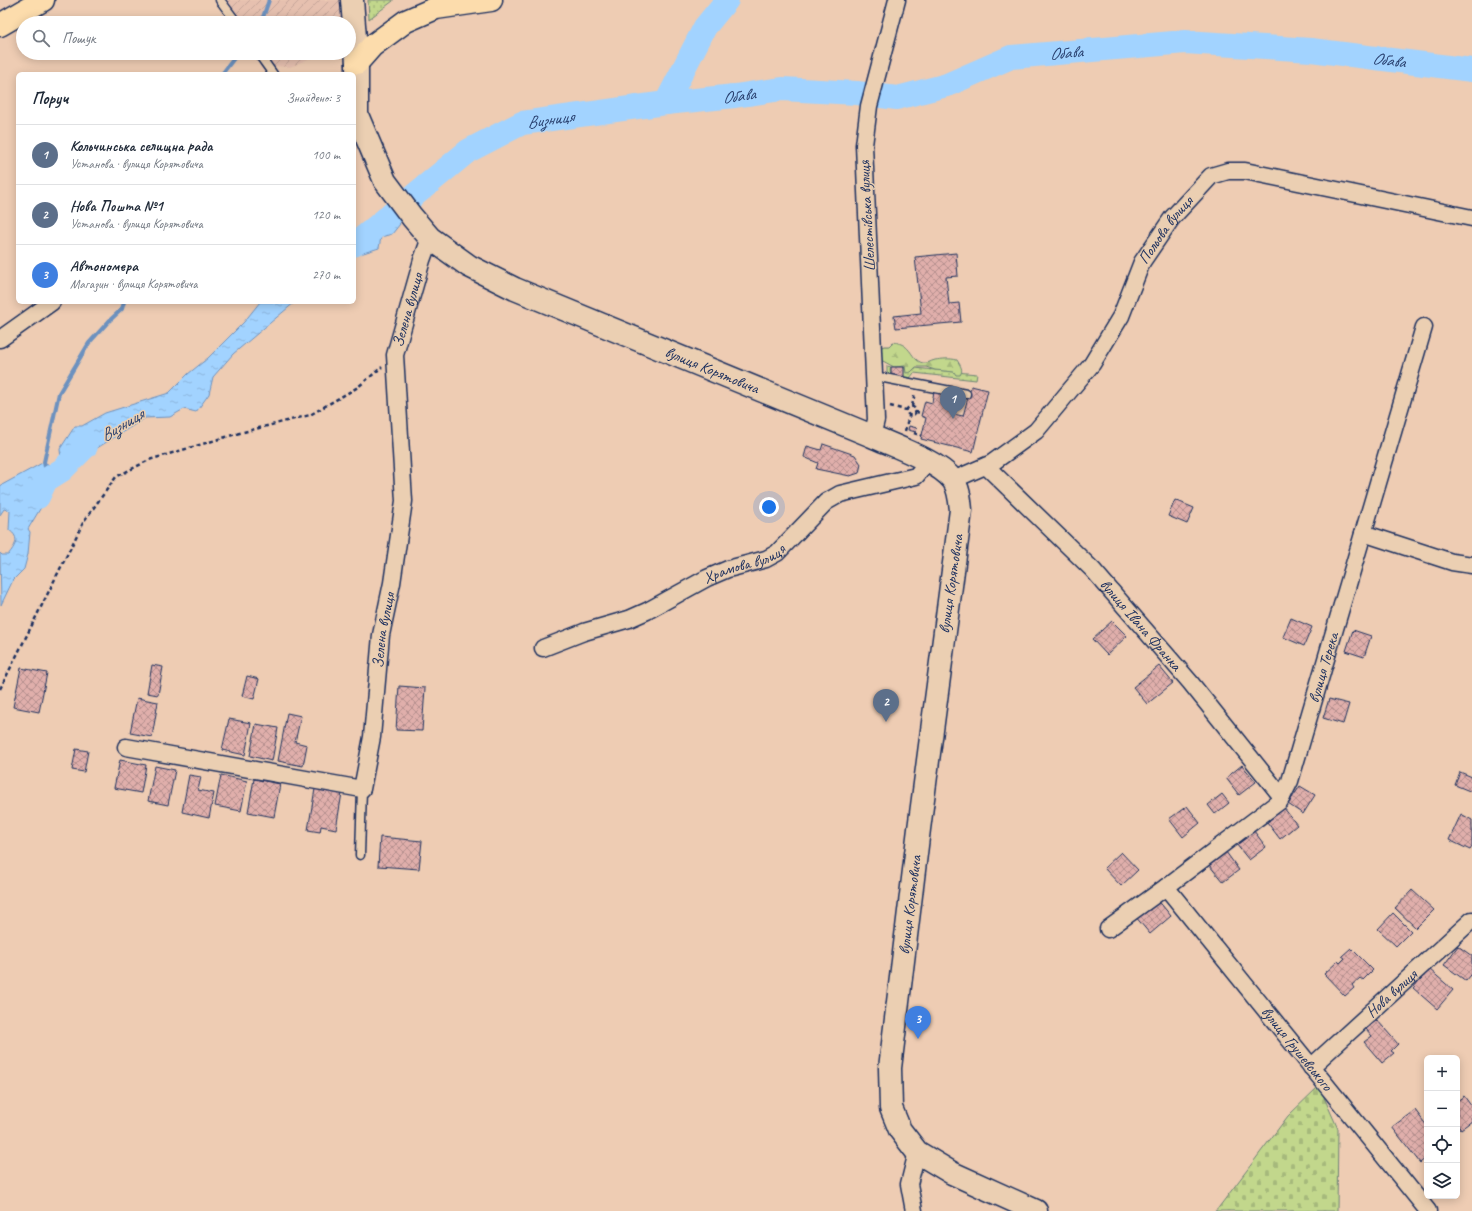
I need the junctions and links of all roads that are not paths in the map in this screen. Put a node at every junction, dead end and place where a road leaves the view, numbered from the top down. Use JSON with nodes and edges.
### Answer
{"nodes":[{"id":1,"x":43,"y":0,"type":"edge"},
{"id":2,"x":220,"y":0,"type":"edge"},
{"id":3,"x":352,"y":0,"type":"edge"},
{"id":4,"x":491,"y":0,"type":"edge"},
{"id":5,"x":897,"y":0,"type":"edge"},
{"id":6,"x":427,"y":4,"type":"edge"},
{"id":7,"x":232,"y":16,"type":"edge"},
{"id":8,"x":353,"y":16,"type":"edge"},
{"id":9,"x":0,"y":25,"type":"edge"},
{"id":10,"x":356,"y":50,"type":"edge"},
{"id":11,"x":263,"y":60,"type":"edge"},
{"id":12,"x":357,"y":63,"type":"junction"},
{"id":13,"x":272,"y":72,"type":"edge"},
{"id":14,"x":356,"y":116,"type":"edge"},
{"id":15,"x":1472,"y":218,"type":"edge"},
{"id":16,"x":430,"y":238,"type":"junction"},
{"id":17,"x":49,"y":304,"type":"edge"},
{"id":18,"x":1424,"y":327,"type":"dead end"},
{"id":19,"x":0,"y":339,"type":"edge"},
{"id":20,"x":874,"y":376,"type":"junction"},
{"id":21,"x":966,"y":394,"type":"dead end"},
{"id":22,"x":872,"y":436,"type":"junction"},
{"id":23,"x":928,"y":462,"type":"junction"},
{"id":24,"x":986,"y":466,"type":"junction"},
{"id":25,"x":953,"y":480,"type":"junction"},
{"id":26,"x":1363,"y":533,"type":"junction"},
{"id":27,"x":1472,"y":565,"type":"edge"},
{"id":28,"x":543,"y":648,"type":"dead end"},
{"id":29,"x":126,"y":747,"type":"dead end"},
{"id":30,"x":362,"y":789,"type":"junction"},
{"id":31,"x":1282,"y":797,"type":"junction"},
{"id":32,"x":360,"y":855,"type":"dead end"},
{"id":33,"x":1166,"y":887,"type":"junction"},
{"id":34,"x":1472,"y":920,"type":"edge"},
{"id":35,"x":1108,"y":929,"type":"dead end"},
{"id":36,"x":1311,"y":1067,"type":"junction"},
{"id":37,"x":916,"y":1152,"type":"junction"},
{"id":38,"x":914,"y":1211,"type":"edge"},
{"id":39,"x":1036,"y":1211,"type":"edge"},
{"id":40,"x":1428,"y":1211,"type":"edge"}],
"edges":[{"from":1,"to":9,"type":"highway"},
{"from":2,"to":7,"type":"lane"},
{"from":3,"to":8,"type":"main road"},
{"from":4,"to":6,"type":"highway"},
{"from":5,"to":20,"type":"street","name":"Шелестівська вулиця"},
{"from":6,"to":12,"type":"highway"},
{"from":10,"to":12,"type":"main road"},
{"from":11,"to":13,"type":"lane"},
{"from":12,"to":14,"type":"main road"},
{"from":14,"to":16,"type":"main road","name":"вулиця Корятовича"},
{"from":15,"to":24,"type":"street","name":"Польова вулиця"},
{"from":16,"to":22,"type":"main road","name":"вулиця Корятовича"},
{"from":16,"to":30,"type":"street","name":"Зелена вулиця"},
{"from":17,"to":19,"type":"street"},
{"from":18,"to":26,"type":"street","name":"вулиця Терека"},
{"from":20,"to":21,"type":"lane"},
{"from":20,"to":22,"type":"street","name":"Шелестівська вулиця"},
{"from":22,"to":23,"type":"main road","name":"вулиця Корятовича"},
{"from":23,"to":25,"type":"main road","name":"вулиця Корятовича"},
{"from":23,"to":28,"type":"street","name":"Храмова вулиця"},
{"from":24,"to":25,"type":"street","name":"Польова вулиця"},
{"from":24,"to":31,"type":"street","name":"вулиця Івана Франка"},
{"from":25,"to":37,"type":"main road","name":"вулиця Корятовича"},
{"from":26,"to":27,"type":"street"},
{"from":26,"to":31,"type":"street","name":"вулиця Терека"},
{"from":29,"to":30,"type":"street"},
{"from":30,"to":32,"type":"lane"},
{"from":31,"to":33,"type":"street","name":"вулиця Терека"},
{"from":33,"to":35,"type":"street","name":"вулиця Терека"},
{"from":33,"to":36,"type":"street","name":"вулиця Грушевського"},
{"from":34,"to":36,"type":"street","name":"Нова вулиця"},
{"from":36,"to":40,"type":"street","name":"вулиця Грушевського"},
{"from":37,"to":38,"type":"street"},
{"from":37,"to":39,"type":"main road","name":"вулиця Корятовича"}]}
